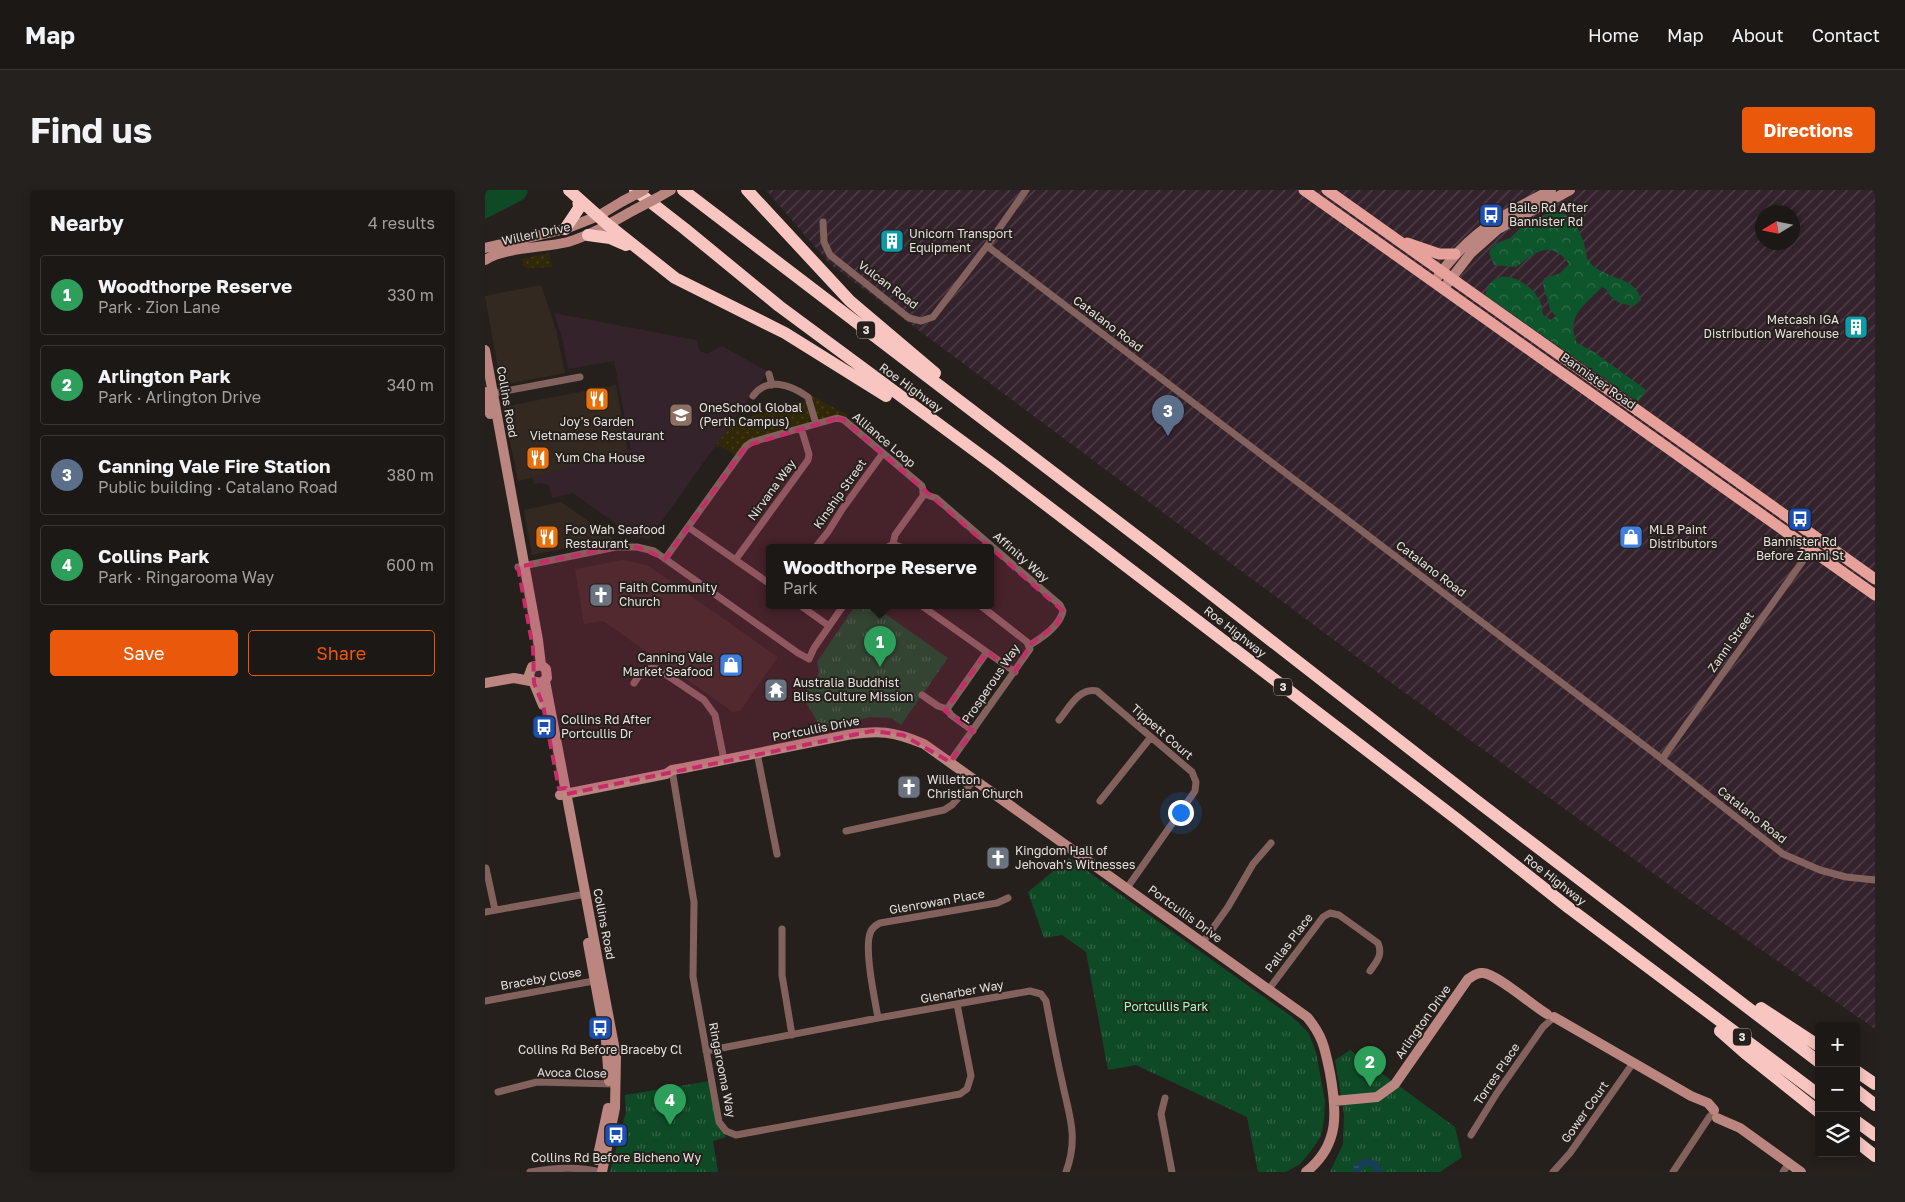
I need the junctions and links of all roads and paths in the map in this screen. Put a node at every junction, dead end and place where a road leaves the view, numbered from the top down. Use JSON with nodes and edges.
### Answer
{"nodes":[{"id":1,"x":635,"y":190,"type":"edge"},
{"id":2,"x":644,"y":190,"type":"edge"},
{"id":3,"x":671,"y":190,"type":"edge"},
{"id":4,"x":683,"y":190,"type":"edge"},
{"id":5,"x":747,"y":190,"type":"edge"},
{"id":6,"x":1026,"y":190,"type":"edge"},
{"id":7,"x":1304,"y":190,"type":"edge"},
{"id":8,"x":1327,"y":190,"type":"edge"},
{"id":9,"x":1570,"y":190,"type":"edge"},
{"id":10,"x":1556,"y":192,"type":"edge"},
{"id":11,"x":574,"y":194,"type":"edge"},
{"id":12,"x":603,"y":220,"type":"junction"},
{"id":13,"x":823,"y":222,"type":"dead end"},
{"id":14,"x":565,"y":229,"type":"junction"},
{"id":15,"x":588,"y":234,"type":"junction"},
{"id":16,"x":1396,"y":239,"type":"junction"},
{"id":17,"x":987,"y":246,"type":"junction"},
{"id":18,"x":485,"y":248,"type":"edge"},
{"id":19,"x":641,"y":253,"type":"junction"},
{"id":20,"x":1455,"y":254,"type":"junction"},
{"id":21,"x":485,"y":260,"type":"edge"},
{"id":22,"x":1446,"y":275,"type":"junction"},
{"id":23,"x":1438,"y":286,"type":"junction"},
{"id":24,"x":485,"y":350,"type":"edge"},
{"id":25,"x":769,"y":374,"type":"dead end"},
{"id":26,"x":579,"y":377,"type":"dead end"},
{"id":27,"x":771,"y":385,"type":"junction"},
{"id":28,"x":488,"y":393,"type":"edge"},
{"id":29,"x":753,"y":396,"type":"dead end"},
{"id":30,"x":816,"y":424,"type":"junction"},
{"id":31,"x":801,"y":428,"type":"junction"},
{"id":32,"x":883,"y":453,"type":"junction"},
{"id":33,"x":994,"y":465,"type":"junction"},
{"id":34,"x":1049,"y":470,"type":"junction"},
{"id":35,"x":923,"y":494,"type":"junction"},
{"id":36,"x":689,"y":526,"type":"junction"},
{"id":37,"x":1819,"y":538,"type":"junction"},
{"id":38,"x":818,"y":544,"type":"edge"},
{"id":39,"x":893,"y":544,"type":"edge"},
{"id":40,"x":988,"y":544,"type":"edge"},
{"id":41,"x":994,"y":549,"type":"edge"},
{"id":42,"x":1811,"y":549,"type":"junction"},
{"id":43,"x":665,"y":559,"type":"junction"},
{"id":44,"x":736,"y":559,"type":"junction"},
{"id":45,"x":521,"y":566,"type":"junction"},
{"id":46,"x":1875,"y":579,"type":"edge"},
{"id":47,"x":766,"y":581,"type":"edge"},
{"id":48,"x":1875,"y":595,"type":"edge"},
{"id":49,"x":805,"y":609,"type":"edge"},
{"id":50,"x":841,"y":609,"type":"edge"},
{"id":51,"x":926,"y":609,"type":"edge"},
{"id":52,"x":986,"y":609,"type":"edge"},
{"id":53,"x":829,"y":626,"type":"junction"},
{"id":54,"x":1030,"y":645,"type":"junction"},
{"id":55,"x":987,"y":652,"type":"junction"},
{"id":56,"x":1015,"y":672,"type":"junction"},
{"id":57,"x":536,"y":674,"type":"junction"},
{"id":58,"x":485,"y":683,"type":"edge"},
{"id":59,"x":634,"y":684,"type":"dead end"},
{"id":60,"x":922,"y":695,"type":"dead end"},
{"id":61,"x":947,"y":709,"type":"junction"},
{"id":62,"x":1059,"y":720,"type":"dead end"},
{"id":63,"x":973,"y":731,"type":"junction"},
{"id":64,"x":1151,"y":737,"type":"junction"},
{"id":65,"x":757,"y":753,"type":"junction"},
{"id":66,"x":1662,"y":759,"type":"junction"},
{"id":67,"x":724,"y":760,"type":"junction"},
{"id":68,"x":950,"y":762,"type":"junction"},
{"id":69,"x":672,"y":770,"type":"junction"},
{"id":70,"x":975,"y":780,"type":"junction"},
{"id":71,"x":563,"y":791,"type":"junction"},
{"id":72,"x":1100,"y":801,"type":"dead end"},
{"id":73,"x":846,"y":831,"type":"dead end"},
{"id":74,"x":1271,"y":843,"type":"dead end"},
{"id":75,"x":777,"y":854,"type":"dead end"},
{"id":76,"x":486,"y":868,"type":"dead end"},
{"id":77,"x":1875,"y":880,"type":"edge"},
{"id":78,"x":1127,"y":888,"type":"junction"},
{"id":79,"x":582,"y":895,"type":"junction"},
{"id":80,"x":1008,"y":898,"type":"dead end"},
{"id":81,"x":495,"y":910,"type":"junction"},
{"id":82,"x":485,"y":912,"type":"edge"},
{"id":83,"x":782,"y":929,"type":"dead end"},
{"id":84,"x":1203,"y":942,"type":"junction"},
{"id":85,"x":1370,"y":971,"type":"dead end"},
{"id":86,"x":1701,"y":972,"type":"junction"},
{"id":87,"x":598,"y":980,"type":"junction"},
{"id":88,"x":1664,"y":980,"type":"junction"},
{"id":89,"x":1269,"y":989,"type":"junction"},
{"id":90,"x":485,"y":1001,"type":"edge"},
{"id":91,"x":957,"y":1004,"type":"junction"},
{"id":92,"x":1550,"y":1017,"type":"junction"},
{"id":93,"x":878,"y":1018,"type":"junction"},
{"id":94,"x":792,"y":1035,"type":"junction"},
{"id":95,"x":1815,"y":1043,"type":"edge"},
{"id":96,"x":706,"y":1051,"type":"junction"},
{"id":97,"x":1815,"y":1059,"type":"edge"},
{"id":98,"x":1633,"y":1063,"type":"junction"},
{"id":99,"x":1860,"y":1074,"type":"edge"},
{"id":100,"x":613,"y":1084,"type":"junction"},
{"id":101,"x":1875,"y":1084,"type":"edge"},
{"id":102,"x":498,"y":1092,"type":"dead end"},
{"id":103,"x":1815,"y":1092,"type":"edge"},
{"id":104,"x":1860,"y":1093,"type":"edge"},
{"id":105,"x":1165,"y":1098,"type":"dead end"},
{"id":106,"x":1335,"y":1100,"type":"junction"},
{"id":107,"x":1875,"y":1104,"type":"edge"},
{"id":108,"x":1815,"y":1109,"type":"edge"},
{"id":109,"x":1714,"y":1115,"type":"junction"},
{"id":110,"x":1860,"y":1124,"type":"edge"},
{"id":111,"x":1471,"y":1135,"type":"dead end"},
{"id":112,"x":1875,"y":1135,"type":"edge"},
{"id":113,"x":1860,"y":1144,"type":"edge"},
{"id":114,"x":1875,"y":1156,"type":"edge"},
{"id":115,"x":1786,"y":1168,"type":"edge"},
{"id":116,"x":530,"y":1172,"type":"edge"},
{"id":117,"x":598,"y":1172,"type":"edge"},
{"id":118,"x":1066,"y":1172,"type":"edge"},
{"id":119,"x":1172,"y":1172,"type":"edge"},
{"id":120,"x":1306,"y":1172,"type":"edge"},
{"id":121,"x":1553,"y":1172,"type":"edge"},
{"id":122,"x":1673,"y":1172,"type":"edge"},
{"id":123,"x":1801,"y":1172,"type":"edge"}],
"edges":[{"from":1,"to":33,"type":"highway","name":"Roe Highway","number":"3"},
{"from":2,"to":12,"type":"street","name":"Willeri Drive","bridge":true},
{"from":3,"to":12,"type":"street","name":"Willeri Drive","bridge":true},
{"from":4,"to":34,"type":"highway","name":"Roe Highway","number":"3"},
{"from":5,"to":34,"type":"highway"},
{"from":6,"to":17,"type":"street","name":"Vulcan Road"},
{"from":7,"to":23,"type":"main road","name":"Bannister Road"},
{"from":8,"to":16,"type":"main road","name":"Bannister Road"},
{"from":9,"to":10,"type":"street"},
{"from":10,"to":20,"type":"street"},
{"from":10,"to":22,"type":"street"},
{"from":11,"to":12,"type":"highway"},
{"from":11,"to":14,"type":"highway"},
{"from":12,"to":14,"type":"street","name":"Willeri Drive"},
{"from":12,"to":15,"type":"street","name":"Willeri Drive"},
{"from":12,"to":19,"type":"highway"},
{"from":13,"to":17,"type":"street","name":"Vulcan Road"},
{"from":14,"to":18,"type":"street","name":"Willeri Drive"},
{"from":15,"to":19,"type":"highway"},
{"from":15,"to":21,"type":"street","name":"Willeri Drive"},
{"from":16,"to":20,"type":"main road"},
{"from":16,"to":22,"type":"main road","name":"Bannister Road"},
{"from":17,"to":66,"type":"street","name":"Catalano Road"},
{"from":19,"to":33,"type":"highway"},
{"from":20,"to":22,"type":"street"},
{"from":22,"to":23,"type":"street"},
{"from":22,"to":37,"type":"main road","name":"Bannister Road"},
{"from":23,"to":42,"type":"main road","name":"Bannister Road"},
{"from":24,"to":28,"type":"street","name":"Collins Road"},
{"from":25,"to":27,"type":"street"},
{"from":26,"to":28,"type":"street"},
{"from":27,"to":29,"type":"street"},
{"from":27,"to":30,"type":"street"},
{"from":28,"to":45,"type":"street","name":"Collins Road"},
{"from":30,"to":31,"type":"street","name":"Alliance Loop"},
{"from":30,"to":32,"type":"street","name":"Alliance Loop"},
{"from":31,"to":36,"type":"street","name":"Alliance Loop"},
{"from":31,"to":44,"type":"street","name":"Nirvana Way"},
{"from":32,"to":35,"type":"street","name":"Alliance Loop"},
{"from":32,"to":38,"type":"street","name":"Kinship Street"},
{"from":33,"to":88,"type":"highway","name":"Roe Highway","number":"3"},
{"from":34,"to":86,"type":"highway","name":"Roe Highway","number":"3"},
{"from":35,"to":39,"type":"street"},
{"from":35,"to":40,"type":"street","name":"Affinity Way"},
{"from":36,"to":43,"type":"street","name":"Alliance Loop"},
{"from":36,"to":44,"type":"street"},
{"from":37,"to":42,"type":"street","name":"Zanni Street"},
{"from":37,"to":46,"type":"main road","name":"Bannister Road"},
{"from":41,"to":54,"type":"street","name":"Affinity Way"},
{"from":42,"to":48,"type":"main road","name":"Bannister Road"},
{"from":42,"to":66,"type":"street","name":"Zanni Street"},
{"from":43,"to":45,"type":"street"},
{"from":43,"to":53,"type":"street"},
{"from":44,"to":47,"type":"street"},
{"from":45,"to":57,"type":"street","name":"Collins Road"},
{"from":49,"to":53,"type":"street"},
{"from":50,"to":53,"type":"street"},
{"from":51,"to":55,"type":"street"},
{"from":52,"to":54,"type":"street","name":"Prosperous Way"},
{"from":54,"to":56,"type":"street","name":"Prosperous Way"},
{"from":55,"to":56,"type":"street"},
{"from":55,"to":61,"type":"street"},
{"from":56,"to":63,"type":"street","name":"Prosperous Way"},
{"from":57,"to":58,"type":"street"},
{"from":57,"to":71,"type":"street","name":"Collins Road"},
{"from":59,"to":67,"type":"street"},
{"from":60,"to":61,"type":"street"},
{"from":61,"to":63,"type":"street"},
{"from":62,"to":64,"type":"street","name":"Tippett Court"},
{"from":63,"to":68,"type":"street","name":"Prosperous Way"},
{"from":64,"to":72,"type":"street"},
{"from":64,"to":78,"type":"street","name":"Tippett Court"},
{"from":65,"to":67,"type":"street","name":"Portcullis Drive"},
{"from":65,"to":68,"type":"street","name":"Portcullis Drive"},
{"from":65,"to":75,"type":"street"},
{"from":66,"to":77,"type":"street","name":"Catalano Road"},
{"from":67,"to":69,"type":"street","name":"Portcullis Drive"},
{"from":68,"to":70,"type":"street","name":"Portcullis Drive"},
{"from":69,"to":71,"type":"street","name":"Portcullis Drive"},
{"from":69,"to":96,"type":"street","name":"Ringarooma Way"},
{"from":70,"to":73,"type":"street"},
{"from":70,"to":78,"type":"street","name":"Portcullis Drive"},
{"from":71,"to":79,"type":"street","name":"Collins Road"},
{"from":74,"to":84,"type":"street"},
{"from":76,"to":81,"type":"street"},
{"from":78,"to":84,"type":"street","name":"Portcullis Drive"},
{"from":79,"to":81,"type":"street"},
{"from":79,"to":87,"type":"street","name":"Collins Road"},
{"from":80,"to":93,"type":"street","name":"Glenrowan Place"},
{"from":81,"to":82,"type":"street"},
{"from":83,"to":94,"type":"street"},
{"from":84,"to":89,"type":"street","name":"Portcullis Drive"},
{"from":85,"to":89,"type":"street","name":"Pallas Place"},
{"from":86,"to":95,"type":"highway"},
{"from":86,"to":97,"type":"highway","name":"Roe Highway","number":"3"},
{"from":87,"to":90,"type":"street","name":"Braceby Close"},
{"from":87,"to":100,"type":"street","name":"Collins Road"},
{"from":88,"to":103,"type":"highway","name":"Roe Highway","number":"3"},
{"from":88,"to":108,"type":"highway"},
{"from":89,"to":106,"type":"street","name":"Portcullis Drive"},
{"from":91,"to":93,"type":"street","name":"Glenarber Way"},
{"from":91,"to":96,"type":"street","name":"Ringarooma Way"},
{"from":91,"to":118,"type":"street","name":"Glenarber Way"},
{"from":92,"to":98,"type":"street","name":"Arlington Drive"},
{"from":92,"to":106,"type":"street","name":"Arlington Drive"},
{"from":92,"to":111,"type":"street","name":"Torres Place"},
{"from":93,"to":94,"type":"street","name":"Glenarber Way"},
{"from":94,"to":96,"type":"street","name":"Glenarber Way"},
{"from":98,"to":109,"type":"street","name":"Arlington Drive"},
{"from":98,"to":121,"type":"street","name":"Gower Court"},
{"from":99,"to":101,"type":"highway"},
{"from":100,"to":102,"type":"street","name":"Avoca Close"},
{"from":100,"to":117,"type":"street","name":"Collins Road"},
{"from":104,"to":107,"type":"highway"},
{"from":105,"to":119,"type":"street"},
{"from":106,"to":120,"type":"street","name":"Portcullis Drive"},
{"from":109,"to":115,"type":"street","name":"Arlington Drive"},
{"from":109,"to":122,"type":"street"},
{"from":110,"to":112,"type":"highway"},
{"from":113,"to":114,"type":"highway"},
{"from":115,"to":123,"type":"street","name":"Arlington Drive"},
{"from":116,"to":117,"type":"street"}]}
